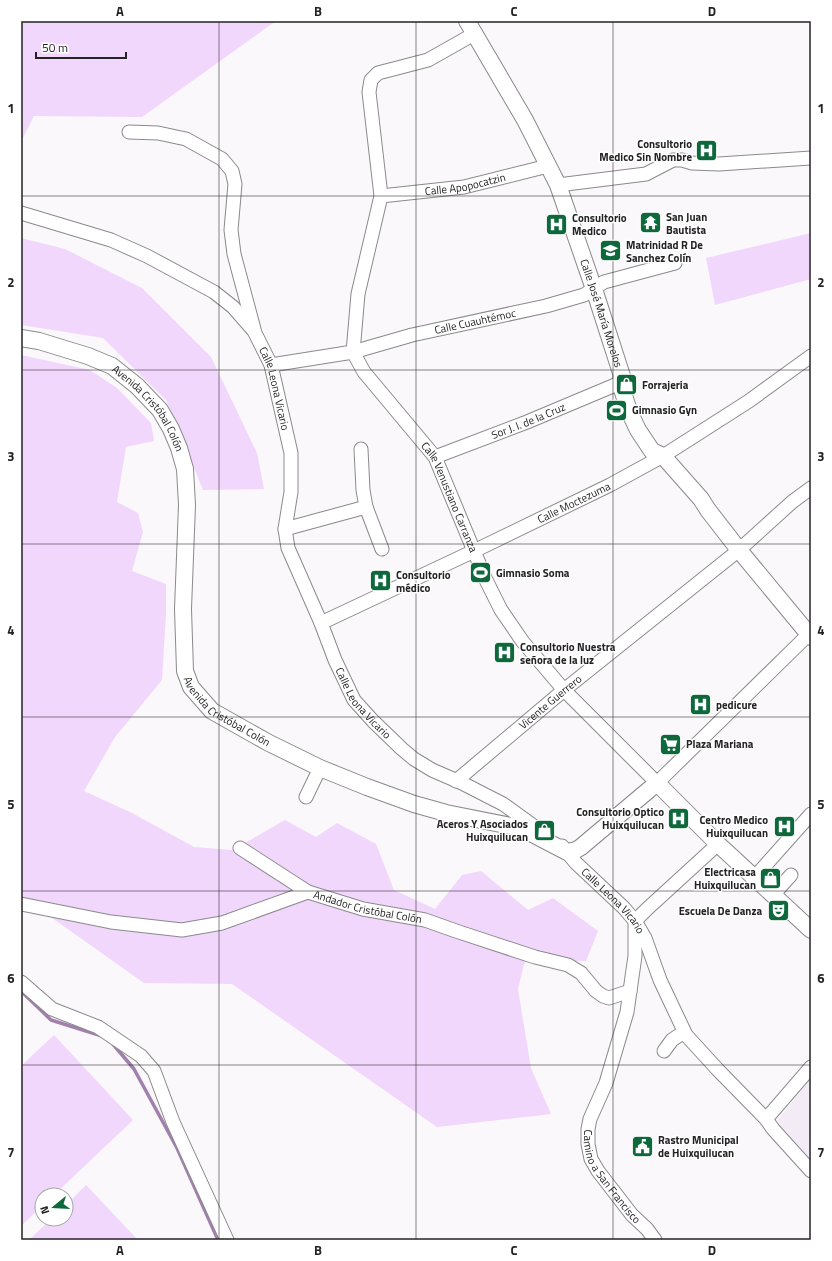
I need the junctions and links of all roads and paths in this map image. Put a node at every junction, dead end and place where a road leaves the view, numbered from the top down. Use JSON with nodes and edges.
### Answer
{"nodes":[{"id":1,"x":470,"y":27,"type":"edge"},
{"id":2,"x":129,"y":132,"type":"dead end"},
{"id":3,"x":811,"y":158,"type":"edge"},
{"id":4,"x":548,"y":166,"type":"junction"},
{"id":5,"x":558,"y":185,"type":"junction"},
{"id":6,"x":382,"y":196,"type":"junction"},
{"id":7,"x":21,"y":213,"type":"edge"},
{"id":8,"x":675,"y":263,"type":"dead end"},
{"id":9,"x":594,"y":289,"type":"junction"},
{"id":10,"x":254,"y":331,"type":"junction"},
{"id":11,"x":21,"y":338,"type":"edge"},
{"id":12,"x":353,"y":352,"type":"junction"},
{"id":13,"x":811,"y":356,"type":"edge"},
{"id":14,"x":271,"y":365,"type":"junction"},
{"id":15,"x":620,"y":384,"type":"junction"},
{"id":16,"x":361,"y":449,"type":"dead end"},
{"id":17,"x":663,"y":456,"type":"junction"},
{"id":18,"x":435,"y":457,"type":"junction"},
{"id":19,"x":811,"y":488,"type":"edge"},
{"id":20,"x":366,"y":507,"type":"junction"},
{"id":21,"x":285,"y":529,"type":"junction"},
{"id":22,"x":382,"y":549,"type":"dead end"},
{"id":23,"x":739,"y":550,"type":"junction"},
{"id":24,"x":474,"y":551,"type":"junction"},
{"id":25,"x":321,"y":623,"type":"junction"},
{"id":26,"x":810,"y":635,"type":"edge"},
{"id":27,"x":564,"y":690,"type":"junction"},
{"id":28,"x":320,"y":768,"type":"junction"},
{"id":29,"x":456,"y":781,"type":"junction"},
{"id":30,"x":657,"y":783,"type":"junction"},
{"id":31,"x":306,"y":797,"type":"dead end"},
{"id":32,"x":811,"y":814,"type":"edge"},
{"id":33,"x":718,"y":844,"type":"junction"},
{"id":34,"x":240,"y":848,"type":"dead end"},
{"id":35,"x":568,"y":852,"type":"junction"},
{"id":36,"x":791,"y":875,"type":"dead end"},
{"id":37,"x":754,"y":878,"type":"junction"},
{"id":38,"x":308,"y":892,"type":"junction"},
{"id":39,"x":773,"y":895,"type":"junction"},
{"id":40,"x":21,"y":904,"type":"edge"},
{"id":41,"x":636,"y":921,"type":"junction"},
{"id":42,"x":811,"y":930,"type":"edge"},
{"id":43,"x":21,"y":982,"type":"edge"},
{"id":44,"x":630,"y":991,"type":"junction"},
{"id":45,"x":684,"y":1032,"type":"junction"},
{"id":46,"x":664,"y":1051,"type":"dead end"},
{"id":47,"x":811,"y":1067,"type":"edge"},
{"id":48,"x":766,"y":1119,"type":"junction"},
{"id":49,"x":811,"y":1170,"type":"edge"},
{"id":50,"x":227,"y":1240,"type":"edge"},
{"id":51,"x":655,"y":1240,"type":"edge"}],
"edges":[{"from":1,"to":4,"type":"main road","name":"Calle José María Morelos"},
{"from":1,"to":6,"type":"street"},
{"from":2,"to":10,"type":"street"},
{"from":3,"to":5,"type":"street"},
{"from":4,"to":5,"type":"main road","name":"Calle José María Morelos"},
{"from":4,"to":6,"type":"street","name":"Calle Apopocatzin"},
{"from":5,"to":9,"type":"main road","name":"Calle José María Morelos"},
{"from":6,"to":12,"type":"street"},
{"from":7,"to":10,"type":"street","name":"Calle Leona Vicario"},
{"from":8,"to":9,"type":"street","name":"Calle Cuauhtémoc"},
{"from":9,"to":12,"type":"street","name":"Calle Cuauhtémoc"},
{"from":9,"to":15,"type":"main road","name":"Calle José María Morelos"},
{"from":10,"to":14,"type":"street","name":"Calle Leona Vicario"},
{"from":11,"to":28,"type":"main road","name":"Avenida Cristóbal Colón"},
{"from":12,"to":14,"type":"street","name":"Calle Cuauhtémoc"},
{"from":12,"to":18,"type":"street","name":"Calle Venustiano Carranza"},
{"from":13,"to":17,"type":"street","name":"Calle Moctezuma"},
{"from":14,"to":21,"type":"street","name":"Calle Leona Vicario"},
{"from":15,"to":17,"type":"main road","name":"Calle José María Morelos"},
{"from":15,"to":18,"type":"street","name":"Sor J. I. de la Cruz"},
{"from":16,"to":20,"type":"street"},
{"from":17,"to":23,"type":"main road","name":"Calle José María Morelos"},
{"from":17,"to":24,"type":"street","name":"Calle Moctezuma"},
{"from":18,"to":24,"type":"street","name":"Calle Venustiano Carranza"},
{"from":19,"to":23,"type":"street","name":"Vicente Guerrero"},
{"from":20,"to":21,"type":"street"},
{"from":20,"to":22,"type":"street"},
{"from":21,"to":25,"type":"street","name":"Calle Leona Vicario"},
{"from":23,"to":26,"type":"main road","name":"Calle José María Morelos"},
{"from":23,"to":27,"type":"street","name":"Vicente Guerrero"},
{"from":24,"to":25,"type":"street","name":"Calle Moctezuma"},
{"from":24,"to":27,"type":"street","name":"Calle Venustiano Carranza"},
{"from":25,"to":29,"type":"street","name":"Calle Leona Vicario"},
{"from":26,"to":30,"type":"street"},
{"from":27,"to":29,"type":"street","name":"Vicente Guerrero"},
{"from":27,"to":30,"type":"street","name":"Calle Venustiano Carranza"},
{"from":28,"to":31,"type":"street"},
{"from":28,"to":35,"type":"main road","name":"Avenida Cristóbal Colón"},
{"from":29,"to":35,"type":"street","name":"Calle Leona Vicario"},
{"from":30,"to":33,"type":"main road"},
{"from":30,"to":35,"type":"main road"},
{"from":32,"to":37,"type":"street"},
{"from":33,"to":37,"type":"main road"},
{"from":33,"to":41,"type":"street"},
{"from":34,"to":38,"type":"street"},
{"from":35,"to":41,"type":"street","name":"Calle Leona Vicario"},
{"from":36,"to":39,"type":"street"},
{"from":37,"to":39,"type":"main road"},
{"from":38,"to":40,"type":"street","name":"Andador Cristóbal Colón"},
{"from":38,"to":44,"type":"street","name":"Andador Cristóbal Colón"},
{"from":39,"to":42,"type":"main road"},
{"from":41,"to":44,"type":"street"},
{"from":41,"to":45,"type":"street","name":"Calle Leona Vicario"},
{"from":43,"to":50,"type":"street"},
{"from":44,"to":51,"type":"street","name":"Camino a San Francisco"},
{"from":45,"to":46,"type":"street"},
{"from":45,"to":48,"type":"street","name":"Calle Leona Vicario"},
{"from":47,"to":48,"type":"street"},
{"from":48,"to":49,"type":"street","name":"Calle Leona Vicario"}]}
